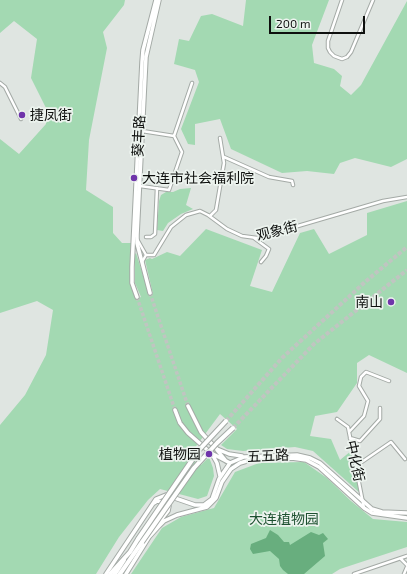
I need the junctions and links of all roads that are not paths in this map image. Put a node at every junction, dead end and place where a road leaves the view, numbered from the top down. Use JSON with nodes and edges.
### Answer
{"nodes":[{"id":1,"x":156,"y":0,"type":"edge"},
{"id":2,"x":159,"y":0,"type":"edge"},
{"id":3,"x":342,"y":0,"type":"edge"},
{"id":4,"x":373,"y":0,"type":"edge"},
{"id":5,"x":0,"y":83,"type":"edge"},
{"id":6,"x":192,"y":83,"type":"dead end"},
{"id":7,"x":21,"y":119,"type":"dead end"},
{"id":8,"x":142,"y":131,"type":"junction"},
{"id":9,"x":174,"y":136,"type":"junction"},
{"id":10,"x":220,"y":138,"type":"dead end"},
{"id":11,"x":223,"y":157,"type":"junction"},
{"id":12,"x":293,"y":185,"type":"dead end"},
{"id":13,"x":139,"y":186,"type":"junction"},
{"id":14,"x":157,"y":188,"type":"junction"},
{"id":15,"x":407,"y":197,"type":"edge"},
{"id":16,"x":210,"y":216,"type":"junction"},
{"id":17,"x":137,"y":237,"type":"junction"},
{"id":18,"x":146,"y":237,"type":"dead end"},
{"id":19,"x":254,"y":238,"type":"junction"},
{"id":20,"x":146,"y":255,"type":"junction"},
{"id":21,"x":261,"y":262,"type":"dead end"},
{"id":22,"x":142,"y":263,"type":"junction"},
{"id":23,"x":150,"y":293,"type":"tunnel mouth"},
{"id":24,"x":137,"y":297,"type":"tunnel mouth"},
{"id":25,"x":389,"y":380,"type":"dead end"},
{"id":26,"x":188,"y":406,"type":"tunnel mouth"},
{"id":27,"x":380,"y":408,"type":"dead end"},
{"id":28,"x":175,"y":410,"type":"tunnel mouth"},
{"id":29,"x":337,"y":419,"type":"dead end"},
{"id":30,"x":226,"y":421,"type":"tunnel mouth"},
{"id":31,"x":233,"y":428,"type":"tunnel mouth"},
{"id":32,"x":349,"y":432,"type":"junction"},
{"id":33,"x":350,"y":438,"type":"junction"},
{"id":34,"x":217,"y":449,"type":"junction"},
{"id":35,"x":220,"y":453,"type":"junction"},
{"id":36,"x":212,"y":454,"type":"junction"},
{"id":37,"x":218,"y":457,"type":"junction"},
{"id":38,"x":244,"y":457,"type":"junction"},
{"id":39,"x":405,"y":459,"type":"dead end"},
{"id":40,"x":228,"y":463,"type":"junction"},
{"id":41,"x":240,"y":463,"type":"junction"},
{"id":42,"x":356,"y":466,"type":"junction"},
{"id":43,"x":226,"y":467,"type":"junction"},
{"id":44,"x":226,"y":475,"type":"junction"},
{"id":45,"x":219,"y":479,"type":"junction"},
{"id":46,"x":363,"y":502,"type":"junction"},
{"id":47,"x":154,"y":503,"type":"junction"},
{"id":48,"x":364,"y":508,"type":"junction"},
{"id":49,"x":407,"y":513,"type":"edge"},
{"id":50,"x":407,"y":518,"type":"edge"},
{"id":51,"x":149,"y":537,"type":"junction"},
{"id":52,"x":130,"y":552,"type":"junction"},
{"id":53,"x":407,"y":556,"type":"edge"},
{"id":54,"x":401,"y":559,"type":"junction"},
{"id":55,"x":407,"y":566,"type":"edge"},
{"id":56,"x":126,"y":573,"type":"edge"},
{"id":57,"x":360,"y":573,"type":"edge"},
{"id":58,"x":105,"y":574,"type":"edge"},
{"id":59,"x":110,"y":574,"type":"edge"},
{"id":60,"x":115,"y":574,"type":"edge"},
{"id":61,"x":120,"y":574,"type":"edge"},
{"id":62,"x":354,"y":574,"type":"edge"},
{"id":63,"x":404,"y":574,"type":"edge"}],
"edges":[{"from":1,"to":24,"type":"main road","name":"葵丰路"},
{"from":2,"to":8,"type":"main road","name":"葵丰路"},
{"from":3,"to":4,"type":"street"},
{"from":5,"to":7,"type":"street"},
{"from":6,"to":9,"type":"street"},
{"from":8,"to":9,"type":"street"},
{"from":8,"to":13,"type":"main road","name":"葵丰路"},
{"from":9,"to":14,"type":"street"},
{"from":10,"to":11,"type":"street"},
{"from":11,"to":12,"type":"street"},
{"from":11,"to":16,"type":"street"},
{"from":13,"to":14,"type":"street"},
{"from":13,"to":17,"type":"main road","name":"葵丰路"},
{"from":14,"to":18,"type":"street"},
{"from":15,"to":19,"type":"street","name":"观象街"},
{"from":16,"to":19,"type":"street","name":"观象街"},
{"from":16,"to":20,"type":"street"},
{"from":17,"to":20,"type":"street"},
{"from":17,"to":22,"type":"main road","name":"葵丰路"},
{"from":19,"to":21,"type":"street"},
{"from":20,"to":22,"type":"street"},
{"from":22,"to":23,"type":"main road","name":"葵丰路"},
{"from":25,"to":32,"type":"street"},
{"from":26,"to":34,"type":"main road"},
{"from":27,"to":33,"type":"street"},
{"from":28,"to":36,"type":"main road"},
{"from":29,"to":32,"type":"street","name":"中化街"},
{"from":30,"to":52,"type":"main road","bridge":true},
{"from":31,"to":61,"type":"main road","bridge":true},
{"from":32,"to":33,"type":"street","name":"中化街"},
{"from":33,"to":42,"type":"street","name":"中化街"},
{"from":34,"to":35,"type":"main road"},
{"from":34,"to":38,"type":"main road"},
{"from":35,"to":37,"type":"main road"},
{"from":35,"to":40,"type":"main road"},
{"from":36,"to":37,"type":"main road"},
{"from":36,"to":45,"type":"main road"},
{"from":37,"to":40,"type":"main road"},
{"from":38,"to":40,"type":"main road","name":"五五路"},
{"from":38,"to":46,"type":"main road","name":"五五路"},
{"from":39,"to":42,"type":"street"},
{"from":40,"to":41,"type":"main road"},
{"from":40,"to":43,"type":"main road"},
{"from":41,"to":44,"type":"main road","name":"五五路"},
{"from":41,"to":48,"type":"main road","name":"五五路"},
{"from":42,"to":46,"type":"street","name":"中化街"},
{"from":43,"to":44,"type":"main road"},
{"from":43,"to":45,"type":"main road"},
{"from":44,"to":51,"type":"main road","name":"五五路"},
{"from":45,"to":47,"type":"main road"},
{"from":46,"to":48,"type":"street","name":"中化街"},
{"from":46,"to":49,"type":"main road","name":"五五路"},
{"from":47,"to":51,"type":"main road"},
{"from":47,"to":58,"type":"main road"},
{"from":48,"to":50,"type":"main road","name":"五五路"},
{"from":51,"to":56,"type":"main road","name":"五五路"},
{"from":52,"to":59,"type":"main road"},
{"from":52,"to":60,"type":"main road"},
{"from":53,"to":54,"type":"street"},
{"from":54,"to":55,"type":"street"},
{"from":54,"to":57,"type":"street"},
{"from":55,"to":63,"type":"street"},
{"from":57,"to":62,"type":"street"}]}
